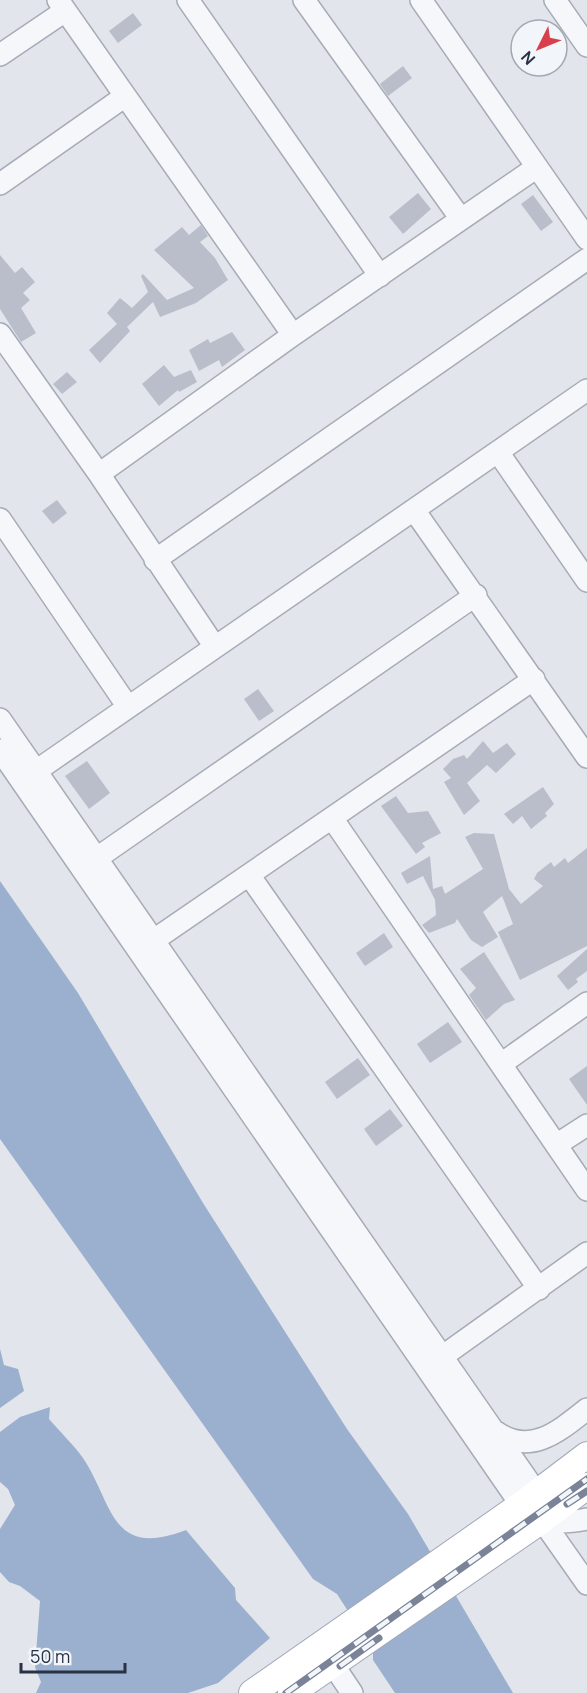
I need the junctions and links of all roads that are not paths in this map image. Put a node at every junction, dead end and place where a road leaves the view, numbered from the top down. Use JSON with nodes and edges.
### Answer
{"nodes":[{"id":1,"x":188,"y":0,"type":"edge"},
{"id":2,"x":304,"y":0,"type":"edge"},
{"id":3,"x":421,"y":0,"type":"edge"},
{"id":4,"x":555,"y":0,"type":"edge"},
{"id":5,"x":62,"y":5,"type":"edge"},
{"id":6,"x":587,"y":46,"type":"edge"},
{"id":7,"x":0,"y":55,"type":"edge"},
{"id":8,"x":124,"y":97,"type":"junction"},
{"id":9,"x":537,"y":167,"type":"junction"},
{"id":10,"x":0,"y":184,"type":"edge"},
{"id":11,"x":461,"y":219,"type":"junction"},
{"id":12,"x":587,"y":239,"type":"edge"},
{"id":13,"x":587,"y":259,"type":"edge"},
{"id":14,"x":380,"y":276,"type":"junction"},
{"id":15,"x":0,"y":334,"type":"edge"},
{"id":16,"x":293,"y":335,"type":"junction"},
{"id":17,"x":584,"y":400,"type":"edge"},
{"id":18,"x":498,"y":452,"type":"junction"},
{"id":19,"x":99,"y":474,"type":"junction"},
{"id":20,"x":414,"y":510,"type":"junction"},
{"id":21,"x":0,"y":519,"type":"edge"},
{"id":22,"x":155,"y":560,"type":"junction"},
{"id":23,"x":587,"y":580,"type":"edge"},
{"id":24,"x":476,"y":595,"type":"junction"},
{"id":25,"x":215,"y":647,"type":"junction"},
{"id":26,"x":534,"y":679,"type":"junction"},
{"id":27,"x":128,"y":707,"type":"junction"},
{"id":28,"x":0,"y":719,"type":"edge"},
{"id":29,"x":0,"y":750,"type":"edge"},
{"id":30,"x":587,"y":757,"type":"edge"},
{"id":31,"x":36,"y":771,"type":"junction"},
{"id":32,"x":332,"y":818,"type":"junction"},
{"id":33,"x":97,"y":858,"type":"junction"},
{"id":34,"x":249,"y":875,"type":"junction"},
{"id":35,"x":154,"y":940,"type":"junction"},
{"id":36,"x":587,"y":1003,"type":"edge"},
{"id":37,"x":501,"y":1064,"type":"junction"},
{"id":38,"x":587,"y":1125,"type":"edge"},
{"id":39,"x":556,"y":1145,"type":"junction"},
{"id":40,"x":587,"y":1190,"type":"edge"},
{"id":41,"x":587,"y":1254,"type":"edge"},
{"id":42,"x":539,"y":1289,"type":"junction"},
{"id":43,"x":442,"y":1356,"type":"junction"},
{"id":44,"x":587,"y":1409,"type":"edge"},
{"id":45,"x":496,"y":1432,"type":"junction"},
{"id":46,"x":587,"y":1435,"type":"edge"},
{"id":47,"x":585,"y":1461,"type":"edge"},
{"id":48,"x":587,"y":1486,"type":"edge"},
{"id":49,"x":529,"y":1499,"type":"junction"},
{"id":50,"x":547,"y":1517,"type":"junction"},
{"id":51,"x":587,"y":1519,"type":"edge"},
{"id":52,"x":448,"y":1571,"type":"junction"},
{"id":53,"x":587,"y":1584,"type":"edge"},
{"id":54,"x":334,"y":1650,"type":"junction"},
{"id":55,"x":252,"y":1693,"type":"edge"},
{"id":56,"x":291,"y":1693,"type":"edge"},
{"id":57,"x":352,"y":1693,"type":"edge"}],
"edges":[{"from":1,"to":14,"type":"street"},
{"from":2,"to":11,"type":"street"},
{"from":3,"to":9,"type":"street"},
{"from":4,"to":6,"type":"street"},
{"from":5,"to":7,"type":"street"},
{"from":5,"to":8,"type":"street"},
{"from":8,"to":10,"type":"street"},
{"from":8,"to":16,"type":"street"},
{"from":9,"to":11,"type":"street"},
{"from":9,"to":12,"type":"street"},
{"from":11,"to":14,"type":"street"},
{"from":13,"to":22,"type":"street"},
{"from":14,"to":16,"type":"street"},
{"from":15,"to":19,"type":"street"},
{"from":16,"to":19,"type":"street"},
{"from":17,"to":18,"type":"street"},
{"from":18,"to":20,"type":"street"},
{"from":18,"to":23,"type":"street"},
{"from":19,"to":22,"type":"street"},
{"from":20,"to":24,"type":"street"},
{"from":20,"to":25,"type":"street"},
{"from":21,"to":27,"type":"street"},
{"from":22,"to":25,"type":"street"},
{"from":24,"to":26,"type":"street"},
{"from":24,"to":33,"type":"street"},
{"from":25,"to":27,"type":"street"},
{"from":26,"to":30,"type":"street"},
{"from":26,"to":32,"type":"street"},
{"from":27,"to":31,"type":"street"},
{"from":28,"to":31,"type":"street"},
{"from":29,"to":49,"type":"street"},
{"from":31,"to":33,"type":"street"},
{"from":32,"to":34,"type":"street"},
{"from":32,"to":37,"type":"street"},
{"from":33,"to":35,"type":"street"},
{"from":34,"to":35,"type":"street"},
{"from":34,"to":42,"type":"street"},
{"from":35,"to":43,"type":"street"},
{"from":36,"to":37,"type":"street"},
{"from":37,"to":39,"type":"street"},
{"from":38,"to":39,"type":"street"},
{"from":39,"to":40,"type":"street"},
{"from":41,"to":42,"type":"street"},
{"from":42,"to":43,"type":"street"},
{"from":43,"to":45,"type":"street"},
{"from":44,"to":45,"type":"street"},
{"from":45,"to":49,"type":"street"},
{"from":46,"to":47,"type":"main road"},
{"from":47,"to":49,"type":"main road"},
{"from":48,"to":50,"type":"main road"},
{"from":49,"to":50,"type":"street"},
{"from":49,"to":52,"type":"main road"},
{"from":50,"to":51,"type":"street"},
{"from":50,"to":52,"type":"main road"},
{"from":50,"to":53,"type":"street"},
{"from":52,"to":54,"type":"main road"},
{"from":54,"to":55,"type":"main road"},
{"from":54,"to":56,"type":"main road"},
{"from":54,"to":57,"type":"street"}]}
